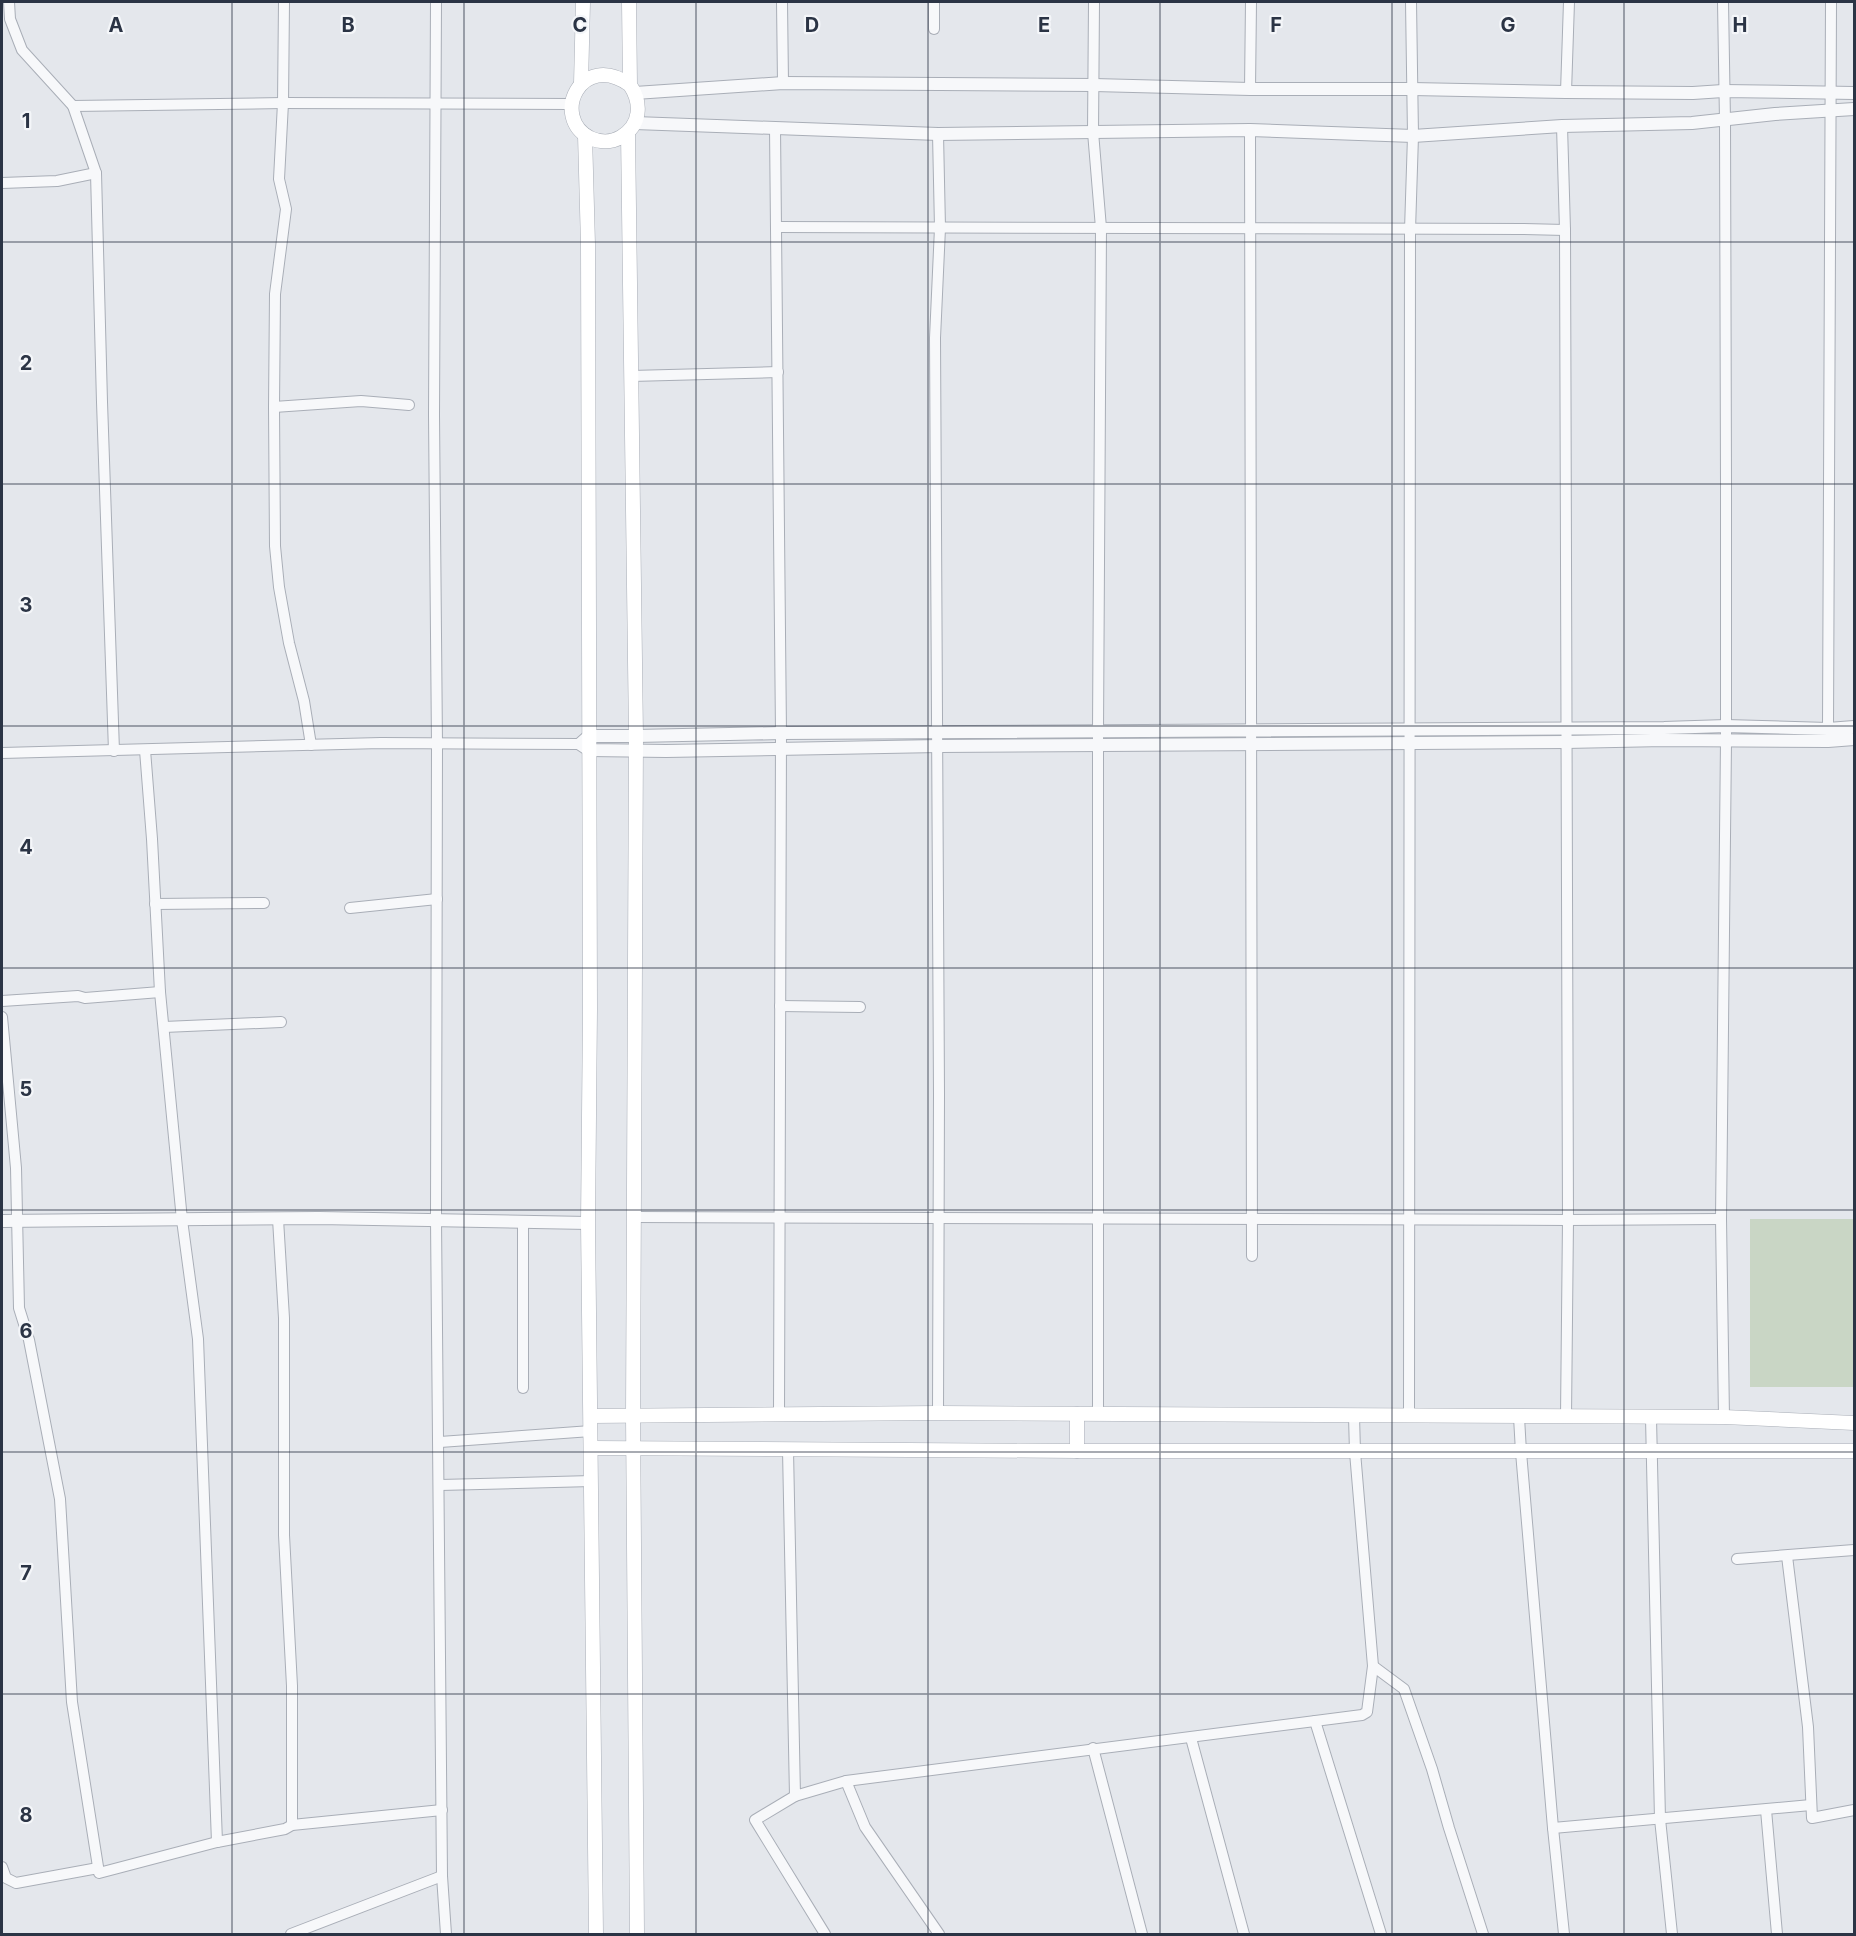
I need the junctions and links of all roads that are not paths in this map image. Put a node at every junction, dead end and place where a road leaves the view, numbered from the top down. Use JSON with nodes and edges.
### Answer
{"nodes":[{"id":1,"x":9,"y":2,"type":"edge"},
{"id":2,"x":284,"y":2,"type":"edge"},
{"id":3,"x":435,"y":2,"type":"edge"},
{"id":4,"x":582,"y":2,"type":"edge"},
{"id":5,"x":629,"y":2,"type":"edge"},
{"id":6,"x":782,"y":2,"type":"edge"},
{"id":7,"x":934,"y":2,"type":"edge"},
{"id":8,"x":1094,"y":2,"type":"edge"},
{"id":9,"x":1251,"y":2,"type":"edge"},
{"id":10,"x":1411,"y":2,"type":"edge"},
{"id":11,"x":1569,"y":2,"type":"edge"},
{"id":12,"x":1723,"y":2,"type":"edge"},
{"id":13,"x":1831,"y":2,"type":"edge"},
{"id":14,"x":934,"y":29,"type":"dead end"},
{"id":15,"x":783,"y":83,"type":"junction"},
{"id":16,"x":581,"y":84,"type":"junction"},
{"id":17,"x":1094,"y":85,"type":"junction"},
{"id":18,"x":632,"y":89,"type":"junction"},
{"id":19,"x":1250,"y":89,"type":"junction"},
{"id":20,"x":1412,"y":89,"type":"junction"},
{"id":21,"x":1724,"y":90,"type":"junction"},
{"id":22,"x":1832,"y":91,"type":"junction"},
{"id":23,"x":1566,"y":92,"type":"junction"},
{"id":24,"x":1854,"y":93,"type":"edge"},
{"id":25,"x":283,"y":103,"type":"junction"},
{"id":26,"x":435,"y":104,"type":"junction"},
{"id":27,"x":571,"y":104,"type":"junction"},
{"id":28,"x":74,"y":106,"type":"junction"},
{"id":29,"x":1831,"y":110,"type":"junction"},
{"id":30,"x":1854,"y":110,"type":"edge"},
{"id":31,"x":1725,"y":121,"type":"junction"},
{"id":32,"x":1562,"y":126,"type":"junction"},
{"id":33,"x":631,"y":128,"type":"junction"},
{"id":34,"x":776,"y":128,"type":"junction"},
{"id":35,"x":1250,"y":130,"type":"junction"},
{"id":36,"x":1093,"y":132,"type":"junction"},
{"id":37,"x":938,"y":134,"type":"junction"},
{"id":38,"x":585,"y":135,"type":"junction"},
{"id":39,"x":1413,"y":136,"type":"junction"},
{"id":40,"x":96,"y":173,"type":"junction"},
{"id":41,"x":2,"y":183,"type":"edge"},
{"id":42,"x":777,"y":227,"type":"junction"},
{"id":43,"x":940,"y":228,"type":"junction"},
{"id":44,"x":1101,"y":228,"type":"junction"},
{"id":45,"x":1251,"y":228,"type":"junction"},
{"id":46,"x":1410,"y":230,"type":"junction"},
{"id":47,"x":1564,"y":230,"type":"junction"},
{"id":48,"x":778,"y":372,"type":"junction"},
{"id":49,"x":631,"y":376,"type":"junction"},
{"id":50,"x":409,"y":405,"type":"dead end"},
{"id":51,"x":274,"y":407,"type":"junction"},
{"id":52,"x":1726,"y":726,"type":"junction"},
{"id":53,"x":1854,"y":727,"type":"edge"},
{"id":54,"x":1566,"y":728,"type":"junction"},
{"id":55,"x":1828,"y":729,"type":"junction"},
{"id":56,"x":1098,"y":730,"type":"junction"},
{"id":57,"x":1251,"y":730,"type":"junction"},
{"id":58,"x":1411,"y":730,"type":"junction"},
{"id":59,"x":939,"y":731,"type":"junction"},
{"id":60,"x":781,"y":733,"type":"junction"},
{"id":61,"x":1854,"y":739,"type":"edge"},
{"id":62,"x":1726,"y":741,"type":"junction"},
{"id":63,"x":1566,"y":742,"type":"junction"},
{"id":64,"x":586,"y":743,"type":"junction"},
{"id":65,"x":635,"y":743,"type":"junction"},
{"id":66,"x":1411,"y":743,"type":"junction"},
{"id":67,"x":437,"y":744,"type":"junction"},
{"id":68,"x":1251,"y":744,"type":"junction"},
{"id":69,"x":311,"y":745,"type":"junction"},
{"id":70,"x":1098,"y":745,"type":"junction"},
{"id":71,"x":939,"y":746,"type":"junction"},
{"id":72,"x":781,"y":748,"type":"junction"},
{"id":73,"x":145,"y":750,"type":"junction"},
{"id":74,"x":114,"y":751,"type":"junction"},
{"id":75,"x":2,"y":753,"type":"edge"},
{"id":76,"x":437,"y":899,"type":"junction"},
{"id":77,"x":264,"y":903,"type":"dead end"},
{"id":78,"x":155,"y":904,"type":"junction"},
{"id":79,"x":350,"y":908,"type":"dead end"},
{"id":80,"x":160,"y":992,"type":"junction"},
{"id":81,"x":2,"y":1001,"type":"edge"},
{"id":82,"x":780,"y":1006,"type":"junction"},
{"id":83,"x":860,"y":1007,"type":"dead end"},
{"id":84,"x":2,"y":1017,"type":"edge"},
{"id":85,"x":281,"y":1022,"type":"dead end"},
{"id":86,"x":164,"y":1027,"type":"junction"},
{"id":87,"x":635,"y":1217,"type":"junction"},
{"id":88,"x":780,"y":1218,"type":"junction"},
{"id":89,"x":939,"y":1218,"type":"junction"},
{"id":90,"x":1097,"y":1218,"type":"junction"},
{"id":91,"x":1252,"y":1218,"type":"junction"},
{"id":92,"x":1410,"y":1218,"type":"junction"},
{"id":93,"x":278,"y":1219,"type":"junction"},
{"id":94,"x":1721,"y":1219,"type":"junction"},
{"id":95,"x":182,"y":1220,"type":"junction"},
{"id":96,"x":436,"y":1220,"type":"junction"},
{"id":97,"x":1568,"y":1220,"type":"junction"},
{"id":98,"x":2,"y":1221,"type":"edge"},
{"id":99,"x":17,"y":1221,"type":"junction"},
{"id":100,"x":523,"y":1222,"type":"junction"},
{"id":101,"x":588,"y":1223,"type":"junction"},
{"id":102,"x":1252,"y":1256,"type":"dead end"},
{"id":103,"x":523,"y":1388,"type":"dead end"},
{"id":104,"x":938,"y":1413,"type":"junction"},
{"id":105,"x":779,"y":1414,"type":"junction"},
{"id":106,"x":1077,"y":1414,"type":"junction"},
{"id":107,"x":1098,"y":1414,"type":"junction"},
{"id":108,"x":633,"y":1416,"type":"junction"},
{"id":109,"x":1354,"y":1416,"type":"junction"},
{"id":110,"x":1409,"y":1416,"type":"junction"},
{"id":111,"x":1519,"y":1417,"type":"junction"},
{"id":112,"x":1566,"y":1417,"type":"junction"},
{"id":113,"x":1724,"y":1417,"type":"junction"},
{"id":114,"x":1651,"y":1418,"type":"junction"},
{"id":115,"x":591,"y":1423,"type":"junction"},
{"id":116,"x":1854,"y":1423,"type":"edge"},
{"id":117,"x":440,"y":1442,"type":"junction"},
{"id":118,"x":592,"y":1448,"type":"junction"},
{"id":119,"x":633,"y":1448,"type":"junction"},
{"id":120,"x":788,"y":1450,"type":"junction"},
{"id":121,"x":1077,"y":1451,"type":"junction"},
{"id":122,"x":1854,"y":1451,"type":"edge"},
{"id":123,"x":1355,"y":1452,"type":"junction"},
{"id":124,"x":1521,"y":1452,"type":"junction"},
{"id":125,"x":1651,"y":1452,"type":"junction"},
{"id":126,"x":592,"y":1481,"type":"junction"},
{"id":127,"x":440,"y":1485,"type":"junction"},
{"id":128,"x":1854,"y":1550,"type":"edge"},
{"id":129,"x":1787,"y":1556,"type":"junction"},
{"id":130,"x":1737,"y":1559,"type":"dead end"},
{"id":131,"x":1373,"y":1666,"type":"junction"},
{"id":132,"x":1315,"y":1720,"type":"junction"},
{"id":133,"x":1191,"y":1738,"type":"junction"},
{"id":134,"x":1093,"y":1748,"type":"junction"},
{"id":135,"x":846,"y":1781,"type":"junction"},
{"id":136,"x":795,"y":1796,"type":"junction"},
{"id":137,"x":1811,"y":1805,"type":"junction"},
{"id":138,"x":442,"y":1810,"type":"junction"},
{"id":139,"x":1766,"y":1810,"type":"junction"},
{"id":140,"x":1854,"y":1810,"type":"edge"},
{"id":141,"x":1660,"y":1819,"type":"junction"},
{"id":142,"x":292,"y":1825,"type":"junction"},
{"id":143,"x":1553,"y":1828,"type":"junction"},
{"id":144,"x":217,"y":1842,"type":"junction"},
{"id":145,"x":2,"y":1867,"type":"edge"},
{"id":146,"x":98,"y":1868,"type":"junction"},
{"id":147,"x":442,"y":1876,"type":"junction"},
{"id":148,"x":291,"y":1935,"type":"edge"},
{"id":149,"x":446,"y":1935,"type":"edge"},
{"id":150,"x":596,"y":1935,"type":"edge"},
{"id":151,"x":637,"y":1935,"type":"edge"},
{"id":152,"x":825,"y":1935,"type":"edge"},
{"id":153,"x":939,"y":1935,"type":"edge"},
{"id":154,"x":1142,"y":1935,"type":"edge"},
{"id":155,"x":1245,"y":1935,"type":"edge"},
{"id":156,"x":1381,"y":1935,"type":"edge"},
{"id":157,"x":1483,"y":1935,"type":"edge"},
{"id":158,"x":1564,"y":1935,"type":"edge"},
{"id":159,"x":1672,"y":1935,"type":"edge"},
{"id":160,"x":1777,"y":1935,"type":"edge"}],
"edges":[{"from":1,"to":28,"type":"street"},
{"from":2,"to":25,"type":"street"},
{"from":3,"to":26,"type":"street"},
{"from":4,"to":16,"type":"main road"},
{"from":5,"to":18,"type":"main road"},
{"from":6,"to":15,"type":"street"},
{"from":7,"to":14,"type":"street"},
{"from":8,"to":17,"type":"street"},
{"from":9,"to":19,"type":"street"},
{"from":10,"to":20,"type":"street"},
{"from":11,"to":23,"type":"street"},
{"from":12,"to":21,"type":"street"},
{"from":13,"to":22,"type":"street"},
{"from":15,"to":17,"type":"street"},
{"from":15,"to":18,"type":"street"},
{"from":16,"to":18,"type":"main road"},
{"from":16,"to":27,"type":"main road"},
{"from":17,"to":19,"type":"street"},
{"from":17,"to":36,"type":"street"},
{"from":18,"to":33,"type":"main road"},
{"from":19,"to":20,"type":"street"},
{"from":20,"to":23,"type":"street"},
{"from":20,"to":39,"type":"street"},
{"from":21,"to":22,"type":"street"},
{"from":21,"to":23,"type":"street"},
{"from":21,"to":31,"type":"street"},
{"from":22,"to":24,"type":"street"},
{"from":22,"to":29,"type":"street"},
{"from":25,"to":26,"type":"street"},
{"from":25,"to":28,"type":"street"},
{"from":25,"to":51,"type":"street"},
{"from":26,"to":27,"type":"street"},
{"from":26,"to":67,"type":"street"},
{"from":27,"to":38,"type":"main road"},
{"from":28,"to":40,"type":"street"},
{"from":29,"to":30,"type":"street"},
{"from":29,"to":31,"type":"street"},
{"from":29,"to":55,"type":"street"},
{"from":31,"to":32,"type":"street"},
{"from":31,"to":52,"type":"street"},
{"from":32,"to":39,"type":"street"},
{"from":32,"to":47,"type":"street"},
{"from":33,"to":34,"type":"street"},
{"from":33,"to":38,"type":"main road"},
{"from":33,"to":49,"type":"main road"},
{"from":34,"to":37,"type":"street"},
{"from":34,"to":42,"type":"street"},
{"from":35,"to":36,"type":"street"},
{"from":35,"to":39,"type":"street"},
{"from":35,"to":45,"type":"street"},
{"from":36,"to":37,"type":"street"},
{"from":36,"to":44,"type":"street"},
{"from":37,"to":43,"type":"street"},
{"from":38,"to":64,"type":"main road"},
{"from":39,"to":46,"type":"street"},
{"from":40,"to":41,"type":"street"},
{"from":40,"to":74,"type":"street"},
{"from":42,"to":43,"type":"street"},
{"from":42,"to":48,"type":"street"},
{"from":43,"to":44,"type":"street"},
{"from":43,"to":59,"type":"street"},
{"from":44,"to":45,"type":"street"},
{"from":44,"to":56,"type":"street"},
{"from":45,"to":46,"type":"street"},
{"from":45,"to":57,"type":"street"},
{"from":46,"to":47,"type":"street"},
{"from":46,"to":58,"type":"street"},
{"from":47,"to":54,"type":"street"},
{"from":48,"to":49,"type":"street"},
{"from":48,"to":60,"type":"street"},
{"from":49,"to":65,"type":"main road"},
{"from":50,"to":51,"type":"street"},
{"from":51,"to":69,"type":"street"},
{"from":52,"to":54,"type":"street"},
{"from":52,"to":55,"type":"street"},
{"from":52,"to":62,"type":"street"},
{"from":53,"to":55,"type":"street"},
{"from":54,"to":58,"type":"street"},
{"from":54,"to":63,"type":"street"},
{"from":56,"to":57,"type":"street"},
{"from":56,"to":59,"type":"street"},
{"from":56,"to":70,"type":"street"},
{"from":57,"to":58,"type":"street"},
{"from":57,"to":68,"type":"street"},
{"from":58,"to":66,"type":"street"},
{"from":59,"to":60,"type":"street"},
{"from":59,"to":71,"type":"street"},
{"from":60,"to":65,"type":"street"},
{"from":60,"to":72,"type":"street"},
{"from":61,"to":62,"type":"street"},
{"from":62,"to":63,"type":"street"},
{"from":62,"to":94,"type":"street"},
{"from":63,"to":66,"type":"street"},
{"from":63,"to":97,"type":"street"},
{"from":64,"to":65,"type":"street"},
{"from":64,"to":67,"type":"street"},
{"from":64,"to":101,"type":"main road"},
{"from":65,"to":72,"type":"street"},
{"from":65,"to":87,"type":"main road"},
{"from":66,"to":68,"type":"street"},
{"from":66,"to":92,"type":"street"},
{"from":67,"to":69,"type":"street"},
{"from":67,"to":76,"type":"street"},
{"from":68,"to":70,"type":"street"},
{"from":68,"to":91,"type":"street"},
{"from":69,"to":73,"type":"street"},
{"from":70,"to":71,"type":"street"},
{"from":70,"to":90,"type":"street"},
{"from":71,"to":72,"type":"street"},
{"from":71,"to":89,"type":"street"},
{"from":72,"to":82,"type":"street"},
{"from":73,"to":74,"type":"street"},
{"from":73,"to":78,"type":"street"},
{"from":74,"to":75,"type":"street"},
{"from":76,"to":79,"type":"street"},
{"from":76,"to":96,"type":"street"},
{"from":77,"to":78,"type":"street"},
{"from":78,"to":80,"type":"street"},
{"from":80,"to":81,"type":"street"},
{"from":80,"to":86,"type":"street"},
{"from":82,"to":83,"type":"street"},
{"from":82,"to":88,"type":"street"},
{"from":84,"to":99,"type":"street"},
{"from":85,"to":86,"type":"street"},
{"from":86,"to":95,"type":"street"},
{"from":87,"to":88,"type":"street"},
{"from":87,"to":108,"type":"main road"},
{"from":88,"to":89,"type":"street"},
{"from":88,"to":105,"type":"street"},
{"from":89,"to":90,"type":"street"},
{"from":89,"to":104,"type":"street"},
{"from":90,"to":91,"type":"street"},
{"from":90,"to":107,"type":"street"},
{"from":91,"to":92,"type":"street"},
{"from":91,"to":102,"type":"street"},
{"from":92,"to":97,"type":"street"},
{"from":92,"to":110,"type":"street"},
{"from":93,"to":95,"type":"street"},
{"from":93,"to":96,"type":"street"},
{"from":93,"to":142,"type":"street"},
{"from":94,"to":97,"type":"street"},
{"from":94,"to":113,"type":"street"},
{"from":95,"to":99,"type":"street"},
{"from":95,"to":144,"type":"street"},
{"from":96,"to":100,"type":"street"},
{"from":96,"to":117,"type":"street"},
{"from":97,"to":112,"type":"street"},
{"from":98,"to":99,"type":"street"},
{"from":99,"to":146,"type":"street"},
{"from":100,"to":101,"type":"street"},
{"from":100,"to":103,"type":"street"},
{"from":101,"to":115,"type":"main road"},
{"from":104,"to":105,"type":"main road"},
{"from":104,"to":106,"type":"main road"},
{"from":105,"to":108,"type":"main road"},
{"from":106,"to":107,"type":"main road"},
{"from":106,"to":121,"type":"main road"},
{"from":107,"to":109,"type":"main road"},
{"from":108,"to":115,"type":"main road"},
{"from":108,"to":119,"type":"main road"},
{"from":109,"to":110,"type":"main road"},
{"from":109,"to":123,"type":"street"},
{"from":110,"to":111,"type":"main road"},
{"from":111,"to":112,"type":"main road"},
{"from":111,"to":124,"type":"street"},
{"from":112,"to":114,"type":"main road"},
{"from":113,"to":114,"type":"main road"},
{"from":113,"to":116,"type":"main road"},
{"from":114,"to":125,"type":"street"},
{"from":115,"to":117,"type":"street"},
{"from":115,"to":118,"type":"main road"},
{"from":117,"to":127,"type":"street"},
{"from":118,"to":119,"type":"main road"},
{"from":118,"to":126,"type":"main road"},
{"from":119,"to":120,"type":"main road"},
{"from":119,"to":151,"type":"main road"},
{"from":120,"to":121,"type":"main road"},
{"from":120,"to":136,"type":"street"},
{"from":121,"to":123,"type":"main road"},
{"from":122,"to":125,"type":"main road"},
{"from":123,"to":124,"type":"main road"},
{"from":123,"to":131,"type":"street"},
{"from":124,"to":125,"type":"main road"},
{"from":124,"to":143,"type":"street"},
{"from":125,"to":141,"type":"street"},
{"from":126,"to":127,"type":"street"},
{"from":126,"to":150,"type":"main road"},
{"from":127,"to":138,"type":"street"},
{"from":128,"to":129,"type":"street"},
{"from":129,"to":130,"type":"street"},
{"from":129,"to":137,"type":"street"},
{"from":131,"to":132,"type":"street"},
{"from":131,"to":157,"type":"street"},
{"from":132,"to":133,"type":"street"},
{"from":132,"to":156,"type":"street"},
{"from":133,"to":134,"type":"street"},
{"from":133,"to":155,"type":"street"},
{"from":134,"to":135,"type":"street"},
{"from":134,"to":154,"type":"street"},
{"from":135,"to":136,"type":"street"},
{"from":135,"to":153,"type":"street"},
{"from":136,"to":152,"type":"street"},
{"from":137,"to":139,"type":"street"},
{"from":137,"to":140,"type":"street"},
{"from":138,"to":142,"type":"street"},
{"from":138,"to":147,"type":"street"},
{"from":139,"to":141,"type":"street"},
{"from":139,"to":160,"type":"street"},
{"from":141,"to":143,"type":"street"},
{"from":141,"to":159,"type":"street"},
{"from":142,"to":144,"type":"street"},
{"from":143,"to":158,"type":"street"},
{"from":144,"to":146,"type":"street"},
{"from":145,"to":146,"type":"street"},
{"from":147,"to":148,"type":"street"},
{"from":147,"to":149,"type":"street"}]}
